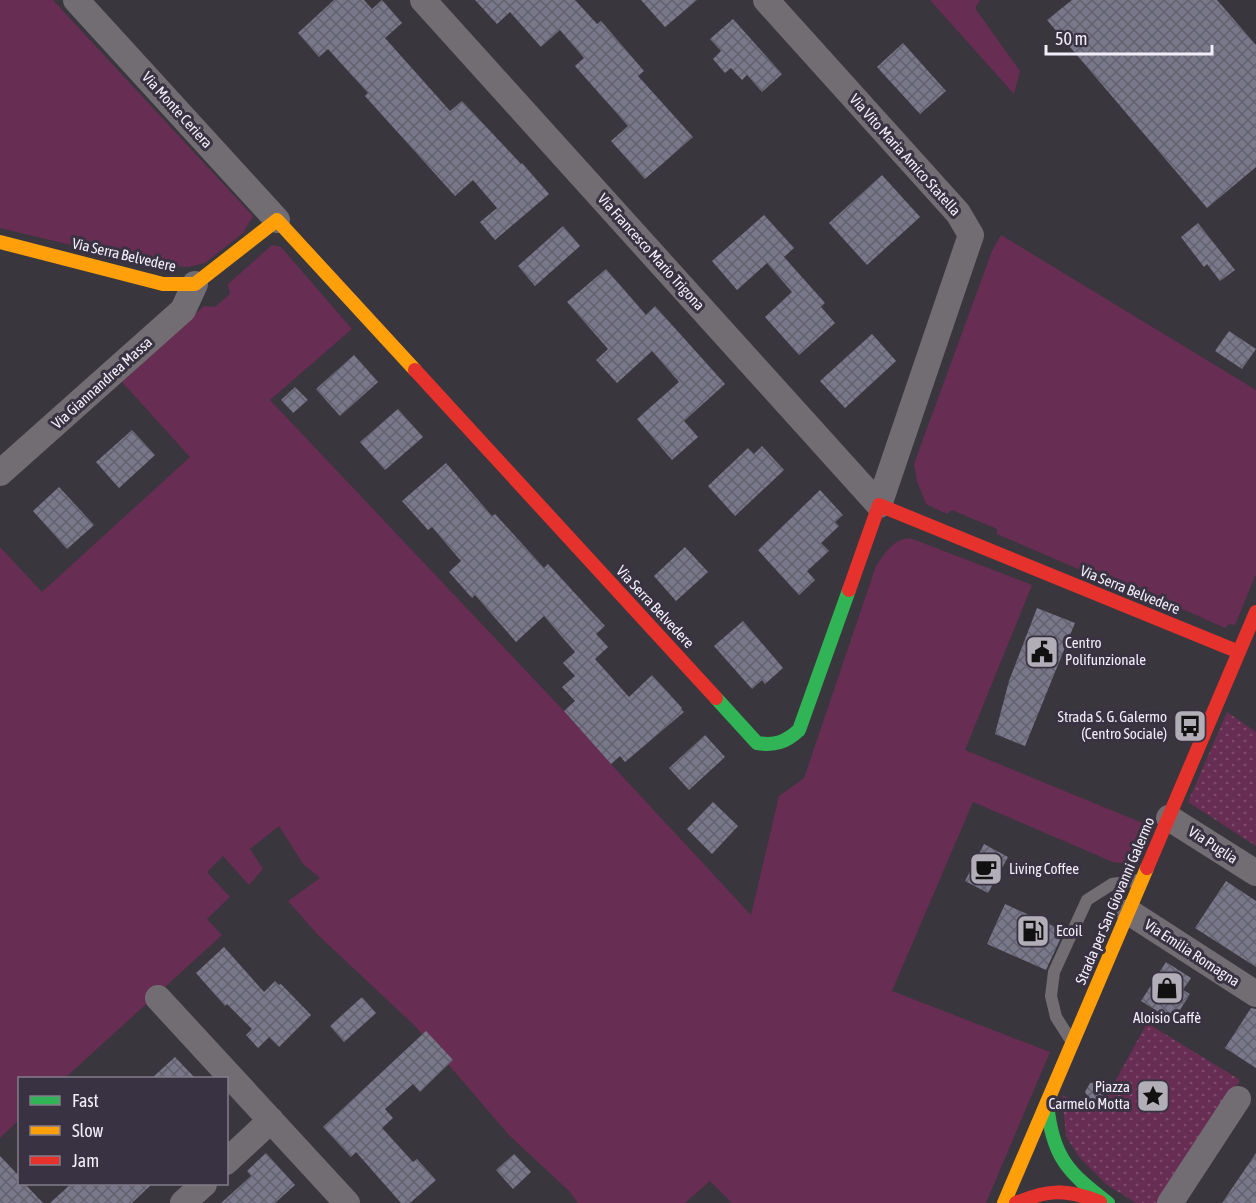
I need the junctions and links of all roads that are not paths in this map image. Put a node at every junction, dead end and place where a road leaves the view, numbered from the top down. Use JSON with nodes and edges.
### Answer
{"nodes":[{"id":1,"x":76,"y":0,"type":"edge"},
{"id":2,"x":423,"y":0,"type":"edge"},
{"id":3,"x":766,"y":0,"type":"edge"},
{"id":4,"x":277,"y":220,"type":"junction"},
{"id":5,"x":0,"y":242,"type":"edge"},
{"id":6,"x":195,"y":284,"type":"junction"},
{"id":7,"x":0,"y":474,"type":"edge"},
{"id":8,"x":879,"y":505,"type":"junction"},
{"id":9,"x":1256,"y":612,"type":"edge"},
{"id":10,"x":1239,"y":652,"type":"junction"},
{"id":11,"x":1169,"y":818,"type":"junction"},
{"id":12,"x":1256,"y":873,"type":"edge"},
{"id":13,"x":1143,"y":879,"type":"junction"},
{"id":14,"x":1129,"y":912,"type":"junction"},
{"id":15,"x":1256,"y":994,"type":"edge"},
{"id":16,"x":158,"y":998,"type":"dead end"},
{"id":17,"x":1072,"y":1043,"type":"junction"},
{"id":18,"x":1238,"y":1099,"type":"dead end"},
{"id":19,"x":1047,"y":1103,"type":"junction"},
{"id":20,"x":271,"y":1120,"type":"junction"},
{"id":21,"x":228,"y":1160,"type":"edge"},
{"id":22,"x":1027,"y":1162,"type":"junction"},
{"id":23,"x":1068,"y":1168,"type":"junction"},
{"id":24,"x":1051,"y":1181,"type":"dead end"},
{"id":25,"x":203,"y":1185,"type":"edge"},
{"id":26,"x":1068,"y":1191,"type":"junction"},
{"id":27,"x":183,"y":1203,"type":"edge"},
{"id":28,"x":347,"y":1203,"type":"edge"},
{"id":29,"x":1004,"y":1203,"type":"edge"},
{"id":30,"x":1016,"y":1203,"type":"edge"},
{"id":31,"x":1101,"y":1203,"type":"edge"},
{"id":32,"x":1108,"y":1203,"type":"edge"},
{"id":33,"x":1170,"y":1203,"type":"edge"}],
"edges":[{"from":1,"to":4,"type":"street","name":"Via Monte Ceriera"},
{"from":2,"to":8,"type":"street","name":"Via Francesco Mario Trigona"},
{"from":3,"to":8,"type":"street","name":"Via Vito Maria Amico Statella"},
{"from":4,"to":6,"type":"street"},
{"from":4,"to":8,"type":"street","name":"Via Serra Belvedere"},
{"from":5,"to":6,"type":"street","name":"Via Serra Belvedere"},
{"from":6,"to":7,"type":"street","name":"Via Giannandrea Massa"},
{"from":8,"to":10,"type":"street","name":"Via Serra Belvedere"},
{"from":9,"to":10,"type":"street","name":"Strada per San Giovanni Galermo"},
{"from":10,"to":11,"type":"street","name":"Strada per San Giovanni Galermo"},
{"from":11,"to":12,"type":"street","name":"Via Puglia"},
{"from":11,"to":13,"type":"street","name":"Strada per San Giovanni Galermo"},
{"from":13,"to":14,"type":"street","name":"Strada per San Giovanni Galermo"},
{"from":13,"to":17,"type":"lane"},
{"from":14,"to":15,"type":"street","name":"Via Emilia Romagna"},
{"from":14,"to":17,"type":"street","name":"Strada per San Giovanni Galermo"},
{"from":16,"to":20,"type":"street"},
{"from":17,"to":19,"type":"street","name":"Strada per San Giovanni Galermo"},
{"from":18,"to":33,"type":"street"},
{"from":19,"to":22,"type":"street","name":"Strada per San Giovanni Galermo"},
{"from":19,"to":23,"type":"street"},
{"from":20,"to":21,"type":"street"},
{"from":20,"to":28,"type":"street"},
{"from":22,"to":23,"type":"street"},
{"from":22,"to":29,"type":"street","name":"Strada per San Giovanni Galermo"},
{"from":23,"to":32,"type":"street"},
{"from":24,"to":26,"type":"street"},
{"from":25,"to":27,"type":"street"},
{"from":26,"to":30,"type":"street"},
{"from":26,"to":31,"type":"street"}]}
